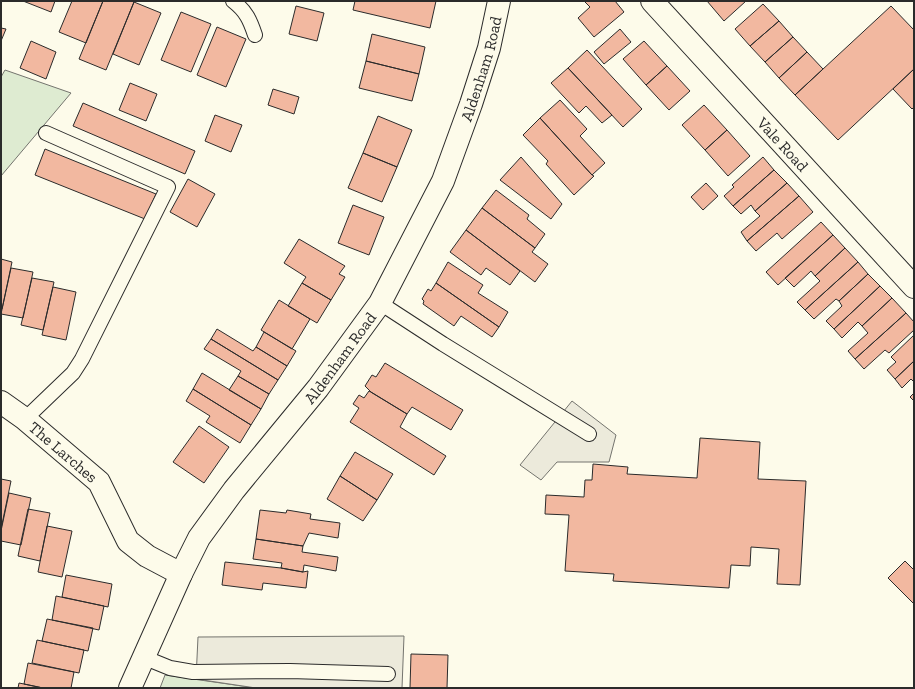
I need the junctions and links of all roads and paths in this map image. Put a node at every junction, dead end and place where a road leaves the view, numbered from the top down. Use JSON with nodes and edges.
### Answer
{"nodes":[{"id":1,"x":234,"y":1,"type":"edge"},
{"id":2,"x":499,"y":1,"type":"edge"},
{"id":3,"x":652,"y":1,"type":"edge"},
{"id":4,"x":255,"y":35,"type":"dead end"},
{"id":5,"x":46,"y":133,"type":"dead end"},
{"id":6,"x":914,"y":287,"type":"edge"},
{"id":7,"x":380,"y":303,"type":"junction"},
{"id":8,"x":1,"y":402,"type":"edge"},
{"id":9,"x":25,"y":419,"type":"junction"},
{"id":10,"x":589,"y":434,"type":"dead end"},
{"id":11,"x":181,"y":574,"type":"junction"},
{"id":12,"x":143,"y":657,"type":"junction"},
{"id":13,"x":388,"y":674,"type":"dead end"},
{"id":14,"x":130,"y":688,"type":"edge"}],
"edges":[{"from":1,"to":4,"type":"lane"},
{"from":2,"to":7,"type":"main road","name":"Aldenham Road"},
{"from":3,"to":6,"type":"main road","name":"Vale Road"},
{"from":5,"to":9,"type":"lane"},
{"from":7,"to":10,"type":"lane"},
{"from":7,"to":11,"type":"main road","name":"Aldenham Road"},
{"from":8,"to":9,"type":"main road","name":"The Larches"},
{"from":9,"to":11,"type":"main road","name":"The Larches"},
{"from":11,"to":12,"type":"main road","name":"Aldenham Road"},
{"from":12,"to":13,"type":"lane"},
{"from":12,"to":14,"type":"main road","name":"Aldenham Road"}]}
